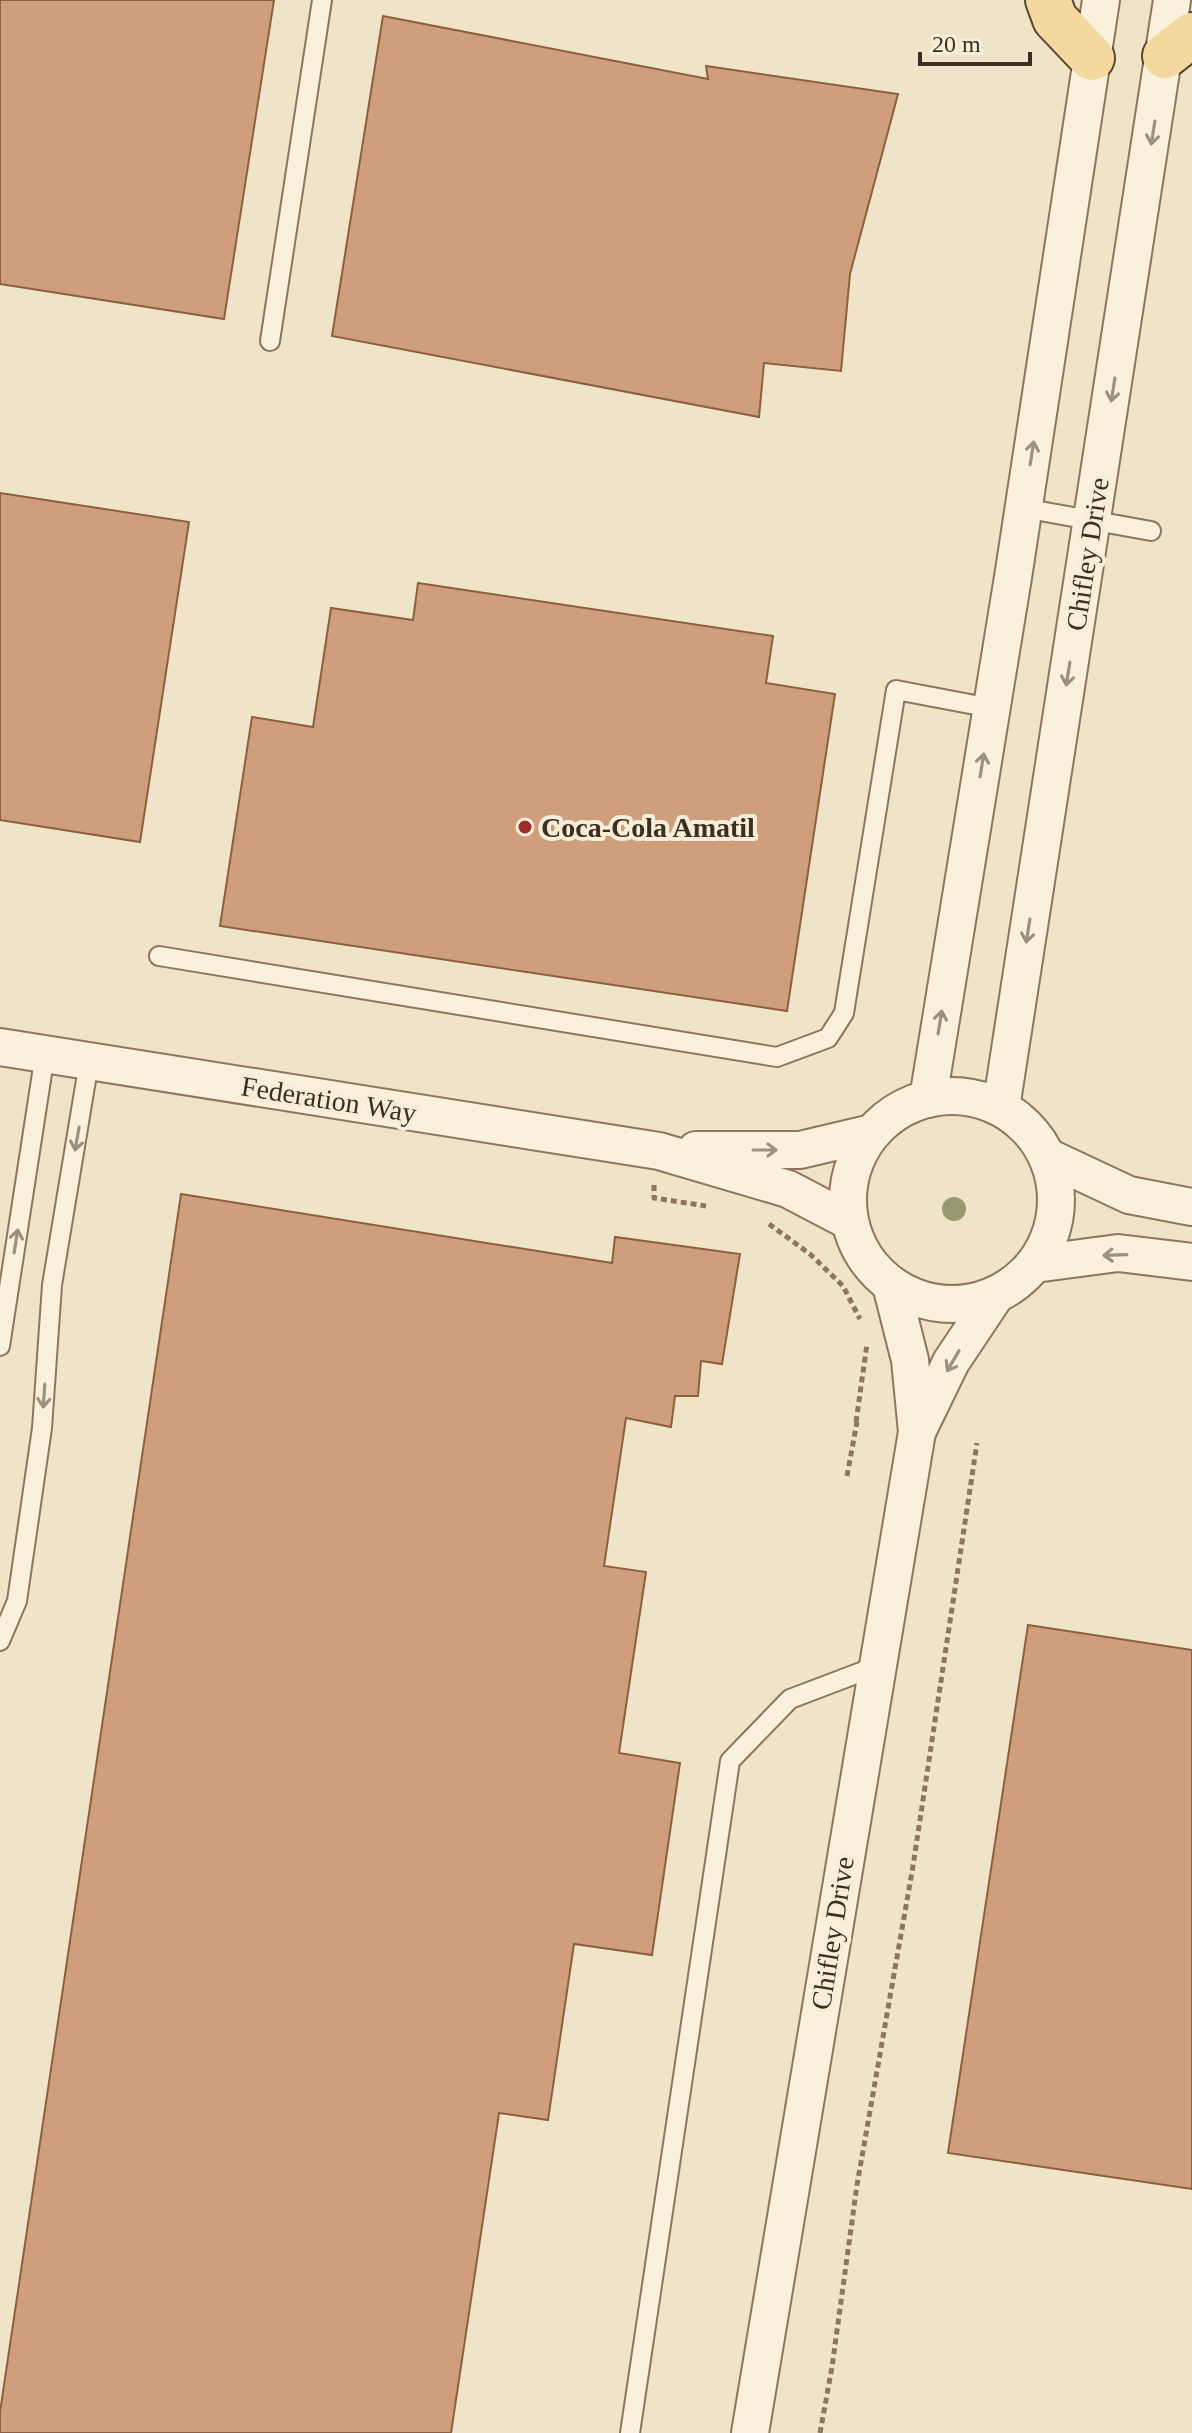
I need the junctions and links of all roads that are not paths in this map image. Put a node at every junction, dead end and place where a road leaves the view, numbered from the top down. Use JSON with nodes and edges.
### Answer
{"nodes":[{"id":1,"x":322,"y":0,"type":"edge"},
{"id":2,"x":1048,"y":0,"type":"edge"},
{"id":3,"x":1101,"y":0,"type":"edge"},
{"id":4,"x":1172,"y":0,"type":"edge"},
{"id":5,"x":1178,"y":45,"type":"edge"},
{"id":6,"x":1092,"y":58,"type":"junction"},
{"id":7,"x":270,"y":341,"type":"dead end"},
{"id":8,"x":1023,"y":508,"type":"junction"},
{"id":9,"x":1092,"y":522,"type":"junction"},
{"id":10,"x":1151,"y":531,"type":"dead end"},
{"id":11,"x":991,"y":708,"type":"junction"},
{"id":12,"x":159,"y":956,"type":"dead end"},
{"id":13,"x":0,"y":1047,"type":"edge"},
{"id":14,"x":45,"y":1054,"type":"junction"},
{"id":15,"x":89,"y":1062,"type":"junction"},
{"id":16,"x":928,"y":1099,"type":"junction"},
{"id":17,"x":1001,"y":1108,"type":"junction"},
{"id":18,"x":872,"y":1133,"type":"junction"},
{"id":19,"x":1048,"y":1157,"type":"junction"},
{"id":20,"x":656,"y":1167,"type":"junction"},
{"id":21,"x":1192,"y":1207,"type":"edge"},
{"id":22,"x":849,"y":1221,"type":"junction"},
{"id":23,"x":1192,"y":1262,"type":"edge"},
{"id":24,"x":1035,"y":1264,"type":"junction"},
{"id":25,"x":891,"y":1285,"type":"junction"},
{"id":26,"x":995,"y":1296,"type":"junction"},
{"id":27,"x":0,"y":1346,"type":"edge"},
{"id":28,"x":917,"y":1432,"type":"junction"},
{"id":29,"x":0,"y":1641,"type":"edge"},
{"id":30,"x":877,"y":1666,"type":"junction"},
{"id":31,"x":630,"y":2433,"type":"edge"},
{"id":32,"x":750,"y":2433,"type":"edge"}],
"edges":[{"from":1,"to":7,"type":"lane"},
{"from":2,"to":6,"type":"main road"},
{"from":3,"to":6,"type":"street"},
{"from":4,"to":5,"type":"street","name":"Chifley Drive"},
{"from":5,"to":9,"type":"street","name":"Chifley Drive","one_way":true},
{"from":8,"to":6,"type":"street","one_way":true},
{"from":8,"to":9,"type":"lane"},
{"from":8,"to":11,"type":"street"},
{"from":9,"to":10,"type":"lane"},
{"from":9,"to":17,"type":"street","name":"Chifley Drive","one_way":true},
{"from":11,"to":12,"type":"lane"},
{"from":16,"to":11,"type":"street","one_way":true},
{"from":13,"to":14,"type":"street","name":"Federation Way"},
{"from":14,"to":15,"type":"street","name":"Federation Way"},
{"from":27,"to":14,"type":"lane","one_way":true},
{"from":15,"to":20,"type":"street","name":"Federation Way"},
{"from":15,"to":29,"type":"lane","one_way":true},
{"from":16,"to":17,"type":"street"},
{"from":16,"to":18,"type":"street"},
{"from":17,"to":19,"type":"street"},
{"from":20,"to":18,"type":"street","name":"Federation Way","one_way":true},
{"from":18,"to":22,"type":"street"},
{"from":19,"to":21,"type":"street"},
{"from":19,"to":24,"type":"street"},
{"from":20,"to":22,"type":"street","name":"Federation Way"},
{"from":22,"to":25,"type":"street"},
{"from":23,"to":24,"type":"street","one_way":true},
{"from":24,"to":26,"type":"street"},
{"from":25,"to":26,"type":"street"},
{"from":25,"to":28,"type":"street","name":"Chifley Drive"},
{"from":26,"to":28,"type":"street","name":"Chifley Drive","one_way":true},
{"from":28,"to":30,"type":"street","name":"Chifley Drive"},
{"from":30,"to":31,"type":"lane"},
{"from":30,"to":32,"type":"street","name":"Chifley Drive"}]}
